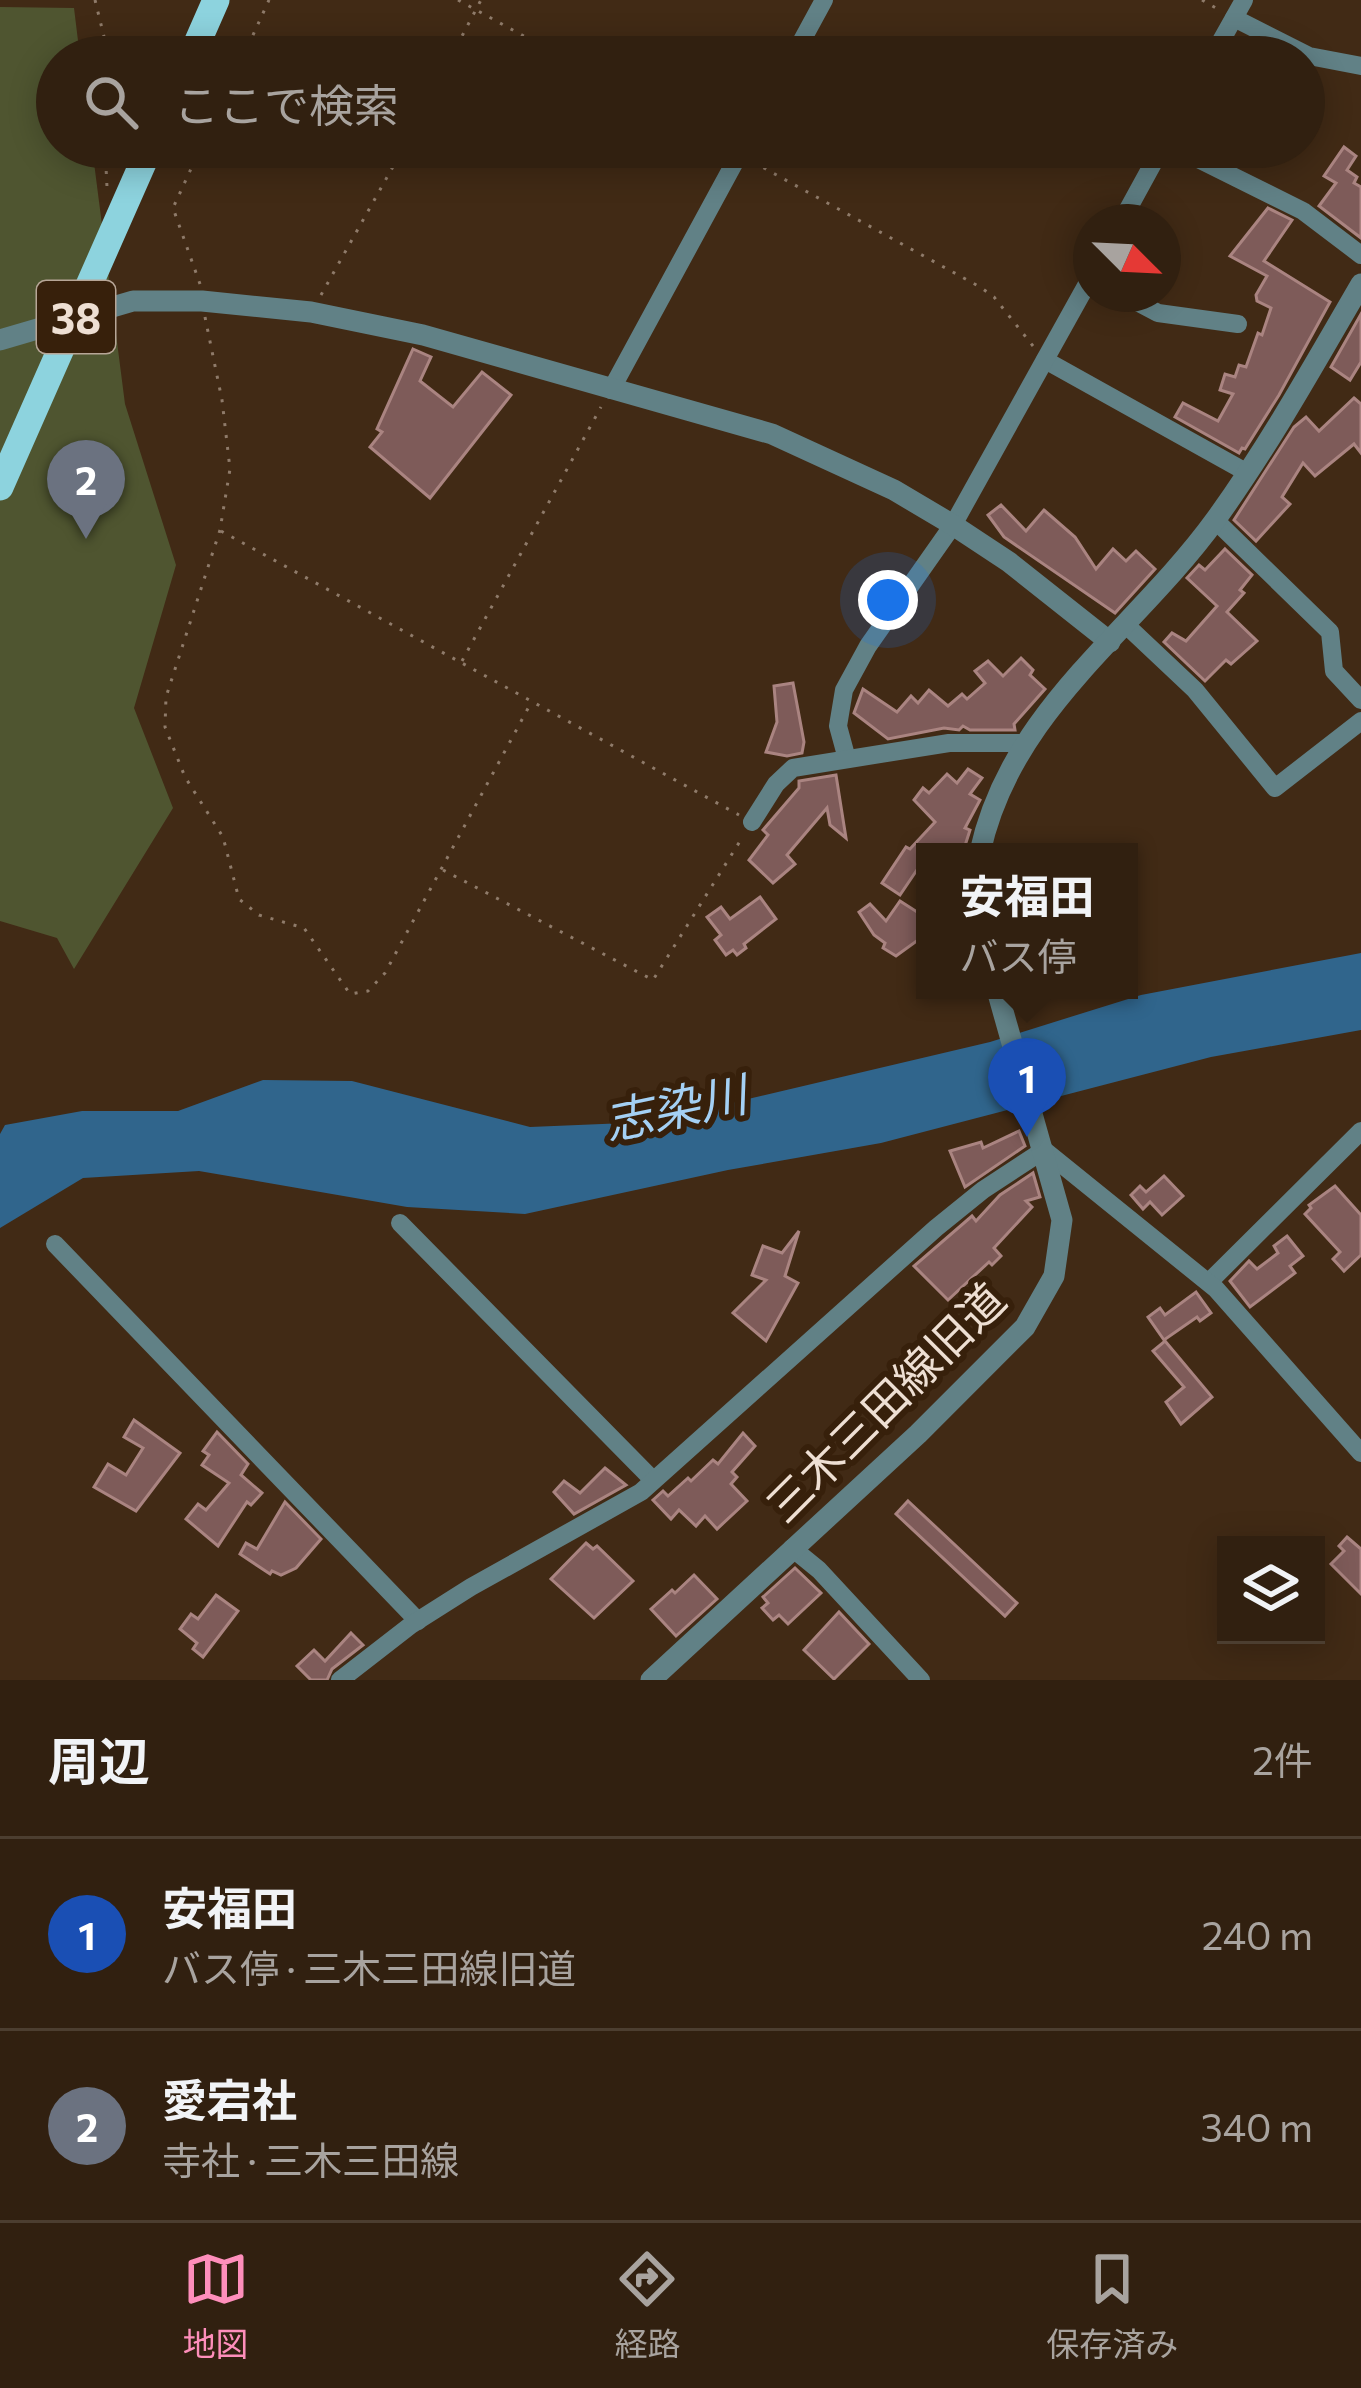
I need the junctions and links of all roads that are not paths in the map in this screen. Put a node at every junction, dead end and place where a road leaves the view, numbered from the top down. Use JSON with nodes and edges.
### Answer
{"nodes":[{"id":1,"x":216,"y":0,"type":"edge"},
{"id":2,"x":824,"y":0,"type":"edge"},
{"id":3,"x":1239,"y":9,"type":"edge"},
{"id":4,"x":200,"y":36,"type":"edge"},
{"id":5,"x":804,"y":36,"type":"edge"},
{"id":6,"x":1224,"y":36,"type":"edge"},
{"id":7,"x":1279,"y":36,"type":"edge"},
{"id":8,"x":1325,"y":59,"type":"edge"},
{"id":9,"x":1361,"y":66,"type":"edge"},
{"id":10,"x":141,"y":168,"type":"edge"},
{"id":11,"x":732,"y":168,"type":"edge"},
{"id":12,"x":1151,"y":168,"type":"edge"},
{"id":13,"x":1216,"y":168,"type":"edge"},
{"id":14,"x":1131,"y":204,"type":"edge"},
{"id":15,"x":1361,"y":255,"type":"edge"},
{"id":16,"x":1361,"y":284,"type":"edge"},
{"id":17,"x":1073,"y":310,"type":"edge"},
{"id":18,"x":1156,"y":312,"type":"edge"},
{"id":19,"x":76,"y":317,"type":"junction"},
{"id":20,"x":1238,"y":324,"type":"dead end"},
{"id":21,"x":0,"y":339,"type":"edge"},
{"id":22,"x":1045,"y":360,"type":"junction"},
{"id":23,"x":611,"y":390,"type":"junction"},
{"id":24,"x":1246,"y":472,"type":"junction"},
{"id":25,"x":0,"y":487,"type":"edge"},
{"id":26,"x":1215,"y":520,"type":"junction"},
{"id":27,"x":953,"y":525,"type":"junction"},
{"id":28,"x":1118,"y":633,"type":"junction"},
{"id":29,"x":1361,"y":700,"type":"edge"},
{"id":30,"x":1361,"y":722,"type":"edge"},
{"id":31,"x":1023,"y":743,"type":"junction"},
{"id":32,"x":848,"y":759,"type":"junction"},
{"id":33,"x":752,"y":822,"type":"road end"},
{"id":34,"x":982,"y":843,"type":"edge"},
{"id":35,"x":1000,"y":999,"type":"edge"},
{"id":36,"x":1361,"y":1131,"type":"edge"},
{"id":37,"x":1044,"y":1150,"type":"junction"},
{"id":38,"x":400,"y":1223,"type":"dead end"},
{"id":39,"x":55,"y":1244,"type":"dead end"},
{"id":40,"x":1209,"y":1282,"type":"junction"},
{"id":41,"x":1361,"y":1453,"type":"edge"},
{"id":42,"x":653,"y":1480,"type":"junction"},
{"id":43,"x":792,"y":1548,"type":"junction"},
{"id":44,"x":418,"y":1621,"type":"junction"},
{"id":45,"x":340,"y":1680,"type":"edge"},
{"id":46,"x":651,"y":1680,"type":"edge"},
{"id":47,"x":921,"y":1680,"type":"edge"}],
"edges":[{"from":1,"to":4,"type":"main road"},
{"from":2,"to":5,"type":"street"},
{"from":3,"to":6,"type":"street"},
{"from":3,"to":7,"type":"street"},
{"from":8,"to":9,"type":"street"},
{"from":10,"to":19,"type":"main road","number":"38"},
{"from":11,"to":23,"type":"street"},
{"from":12,"to":14,"type":"street"},
{"from":13,"to":15,"type":"street"},
{"from":16,"to":24,"type":"street"},
{"from":17,"to":22,"type":"street"},
{"from":18,"to":20,"type":"street"},
{"from":19,"to":21,"type":"street"},
{"from":19,"to":23,"type":"street"},
{"from":19,"to":25,"type":"main road","number":"38"},
{"from":22,"to":24,"type":"street"},
{"from":22,"to":27,"type":"street"},
{"from":23,"to":27,"type":"street"},
{"from":24,"to":26,"type":"street"},
{"from":26,"to":28,"type":"street"},
{"from":26,"to":29,"type":"street"},
{"from":27,"to":28,"type":"street"},
{"from":27,"to":32,"type":"street"},
{"from":28,"to":30,"type":"street"},
{"from":28,"to":31,"type":"street"},
{"from":31,"to":32,"type":"street"},
{"from":31,"to":34,"type":"street"},
{"from":32,"to":33,"type":"street"},
{"from":35,"to":37,"type":"street","name":"三木三田線旧道"},
{"from":36,"to":40,"type":"street"},
{"from":37,"to":40,"type":"street"},
{"from":37,"to":42,"type":"street"},
{"from":37,"to":43,"type":"street","name":"三木三田線旧道"},
{"from":38,"to":42,"type":"street"},
{"from":39,"to":44,"type":"street"},
{"from":40,"to":41,"type":"street"},
{"from":42,"to":44,"type":"street"},
{"from":43,"to":46,"type":"street","name":"三木三田線旧道"},
{"from":43,"to":47,"type":"street"},
{"from":44,"to":45,"type":"street"}]}
